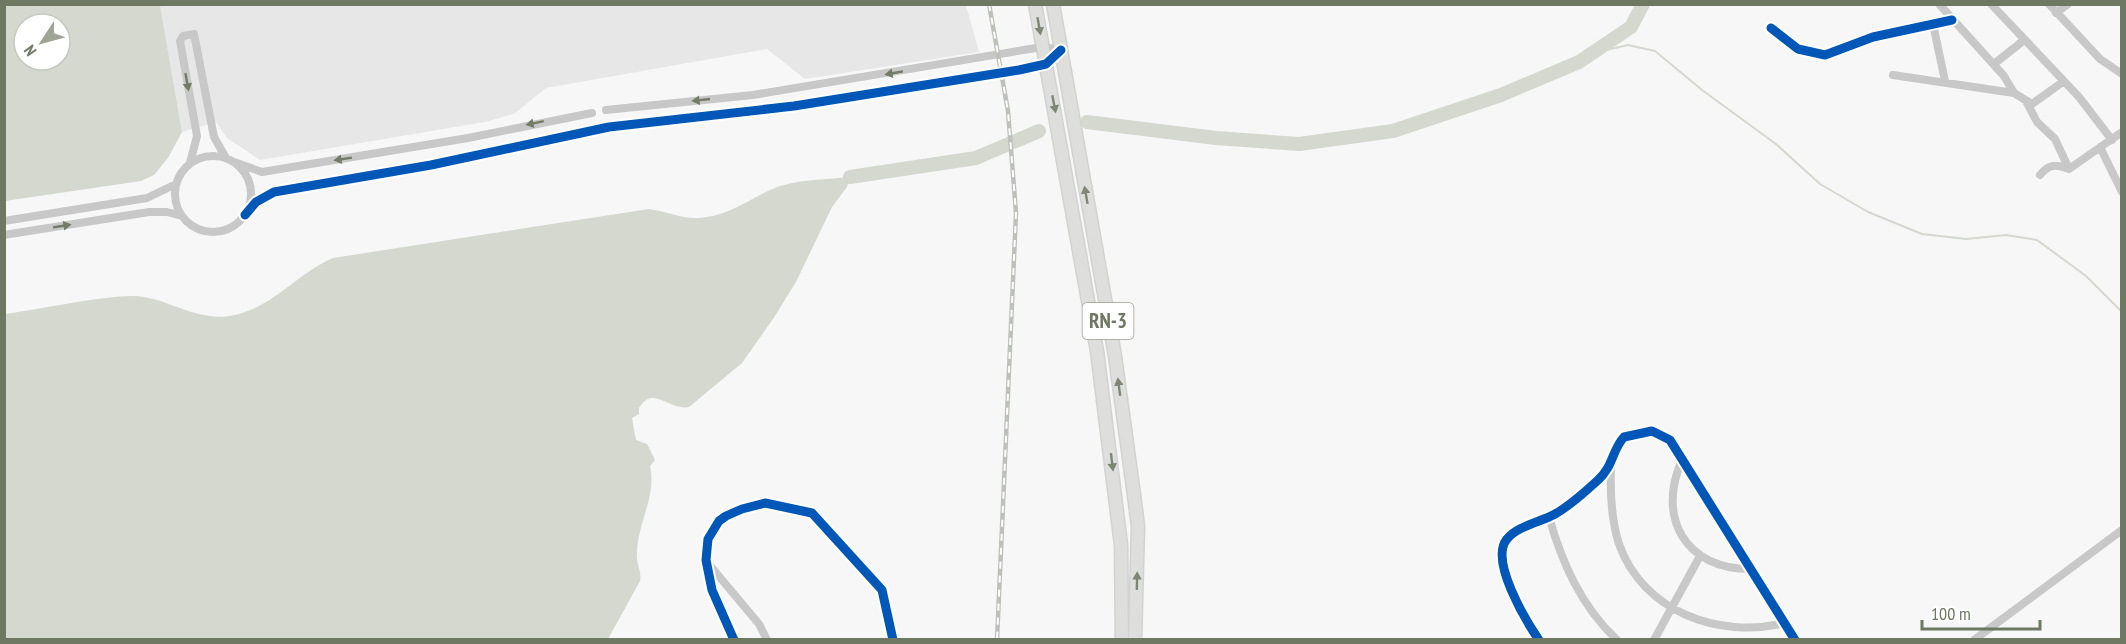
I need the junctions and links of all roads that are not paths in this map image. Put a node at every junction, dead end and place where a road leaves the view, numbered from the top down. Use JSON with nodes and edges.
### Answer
{"nodes":[{"id":1,"x":1035,"y":4,"type":"edge"},
{"id":2,"x":1940,"y":4,"type":"edge"},
{"id":3,"x":1991,"y":4,"type":"edge"},
{"id":4,"x":2049,"y":4,"type":"edge"},
{"id":5,"x":2068,"y":4,"type":"edge"},
{"id":6,"x":1054,"y":5,"type":"edge"},
{"id":7,"x":2056,"y":13,"type":"junction"},
{"id":8,"x":1952,"y":20,"type":"junction"},
{"id":9,"x":1933,"y":24,"type":"junction"},
{"id":10,"x":1771,"y":28,"type":"dead end"},
{"id":11,"x":2023,"y":41,"type":"junction"},
{"id":12,"x":1042,"y":46,"type":"junction"},
{"id":13,"x":1061,"y":50,"type":"junction"},
{"id":14,"x":1046,"y":64,"type":"junction"},
{"id":15,"x":1994,"y":64,"type":"junction"},
{"id":16,"x":926,"y":67,"type":"junction"},
{"id":17,"x":2121,"y":74,"type":"edge"},
{"id":18,"x":1893,"y":75,"type":"dead end"},
{"id":19,"x":850,"y":80,"type":"junction"},
{"id":20,"x":1945,"y":81,"type":"junction"},
{"id":21,"x":2064,"y":81,"type":"junction"},
{"id":22,"x":929,"y":84,"type":"junction"},
{"id":23,"x":2014,"y":93,"type":"junction"},
{"id":24,"x":753,"y":95,"type":"junction"},
{"id":25,"x":853,"y":96,"type":"junction"},
{"id":26,"x":2026,"y":101,"type":"junction"},
{"id":27,"x":606,"y":110,"type":"dead end"},
{"id":28,"x":754,"y":110,"type":"junction"},
{"id":29,"x":592,"y":113,"type":"dead end"},
{"id":30,"x":609,"y":127,"type":"dead end"},
{"id":31,"x":595,"y":129,"type":"dead end"},
{"id":32,"x":2121,"y":132,"type":"edge"},
{"id":33,"x":2112,"y":140,"type":"junction"},
{"id":34,"x":2100,"y":147,"type":"junction"},
{"id":35,"x":230,"y":160,"type":"junction"},
{"id":36,"x":190,"y":163,"type":"junction"},
{"id":37,"x":2069,"y":169,"type":"junction"},
{"id":38,"x":2040,"y":175,"type":"dead end"},
{"id":39,"x":176,"y":184,"type":"junction"},
{"id":40,"x":2121,"y":192,"type":"edge"},
{"id":41,"x":245,"y":215,"type":"junction"},
{"id":42,"x":182,"y":216,"type":"junction"},
{"id":43,"x":25,"y":218,"type":"junction"},
{"id":44,"x":4,"y":221,"type":"edge"},
{"id":45,"x":28,"y":232,"type":"junction"},
{"id":46,"x":4,"y":235,"type":"edge"},
{"id":47,"x":1683,"y":460,"type":"junction"},
{"id":48,"x":1611,"y":466,"type":"junction"},
{"id":49,"x":1550,"y":517,"type":"junction"},
{"id":50,"x":2121,"y":530,"type":"edge"},
{"id":51,"x":1700,"y":556,"type":"junction"},
{"id":52,"x":706,"y":561,"type":"junction"},
{"id":53,"x":1752,"y":569,"type":"junction"},
{"id":54,"x":1672,"y":608,"type":"junction"},
{"id":55,"x":1785,"y":623,"type":"junction"},
{"id":56,"x":734,"y":639,"type":"edge"},
{"id":57,"x":767,"y":639,"type":"edge"},
{"id":58,"x":893,"y":639,"type":"edge"},
{"id":59,"x":1122,"y":639,"type":"edge"},
{"id":60,"x":1135,"y":639,"type":"edge"},
{"id":61,"x":1539,"y":639,"type":"edge"},
{"id":62,"x":1617,"y":639,"type":"edge"},
{"id":63,"x":1654,"y":639,"type":"edge"},
{"id":64,"x":1795,"y":639,"type":"edge"},
{"id":65,"x":1974,"y":639,"type":"edge"}],
"edges":[{"from":1,"to":12,"type":"highway","number":"RN-3","one_way":true},
{"from":2,"to":8,"type":"street"},
{"from":3,"to":11,"type":"street"},
{"from":4,"to":7,"type":"street"},
{"from":5,"to":7,"type":"street"},
{"from":6,"to":13,"type":"highway","number":"RN-3"},
{"from":7,"to":17,"type":"street"},
{"from":8,"to":9,"type":"street"},
{"from":8,"to":15,"type":"street"},
{"from":9,"to":10,"type":"street"},
{"from":9,"to":20,"type":"street"},
{"from":11,"to":15,"type":"street"},
{"from":11,"to":21,"type":"street"},
{"from":12,"to":13,"type":"street"},
{"from":12,"to":14,"type":"highway","number":"RN-3"},
{"from":12,"to":16,"type":"street"},
{"from":13,"to":14,"type":"street"},
{"from":60,"to":13,"type":"highway","number":"RN-3","one_way":true},
{"from":14,"to":22,"type":"street"},
{"from":14,"to":59,"type":"highway","number":"RN-3","one_way":true},
{"from":15,"to":23,"type":"street"},
{"from":16,"to":19,"type":"street","one_way":true},
{"from":16,"to":22,"type":"street"},
{"from":18,"to":20,"type":"street"},
{"from":19,"to":24,"type":"street"},
{"from":19,"to":25,"type":"street"},
{"from":20,"to":23,"type":"street"},
{"from":21,"to":26,"type":"street"},
{"from":21,"to":33,"type":"street"},
{"from":22,"to":25,"type":"street"},
{"from":23,"to":26,"type":"street"},
{"from":24,"to":27,"type":"street","one_way":true},
{"from":24,"to":28,"type":"street"},
{"from":25,"to":28,"type":"street"},
{"from":26,"to":37,"type":"street"},
{"from":28,"to":30,"type":"street"},
{"from":29,"to":35,"type":"street","one_way":true},
{"from":31,"to":41,"type":"street"},
{"from":32,"to":33,"type":"street"},
{"from":33,"to":34,"type":"street"},
{"from":34,"to":37,"type":"street"},
{"from":34,"to":40,"type":"street"},
{"from":35,"to":36,"type":"street"},
{"from":35,"to":36,"type":"street","one_way":true},
{"from":35,"to":41,"type":"street"},
{"from":36,"to":39,"type":"street"},
{"from":37,"to":38,"type":"street"},
{"from":39,"to":42,"type":"street"},
{"from":39,"to":43,"type":"street"},
{"from":41,"to":42,"type":"street"},
{"from":45,"to":42,"type":"street","one_way":true},
{"from":43,"to":44,"type":"street"},
{"from":43,"to":45,"type":"street"},
{"from":45,"to":46,"type":"street"},
{"from":47,"to":48,"type":"street"},
{"from":47,"to":51,"type":"street"},
{"from":47,"to":53,"type":"street"},
{"from":48,"to":49,"type":"street"},
{"from":48,"to":54,"type":"street"},
{"from":49,"to":61,"type":"street"},
{"from":49,"to":62,"type":"street"},
{"from":50,"to":65,"type":"street"},
{"from":51,"to":53,"type":"street"},
{"from":51,"to":54,"type":"street"},
{"from":52,"to":56,"type":"street"},
{"from":52,"to":57,"type":"street"},
{"from":52,"to":58,"type":"street"},
{"from":53,"to":55,"type":"street"},
{"from":54,"to":55,"type":"street"},
{"from":54,"to":63,"type":"street"},
{"from":55,"to":64,"type":"street"}]}
